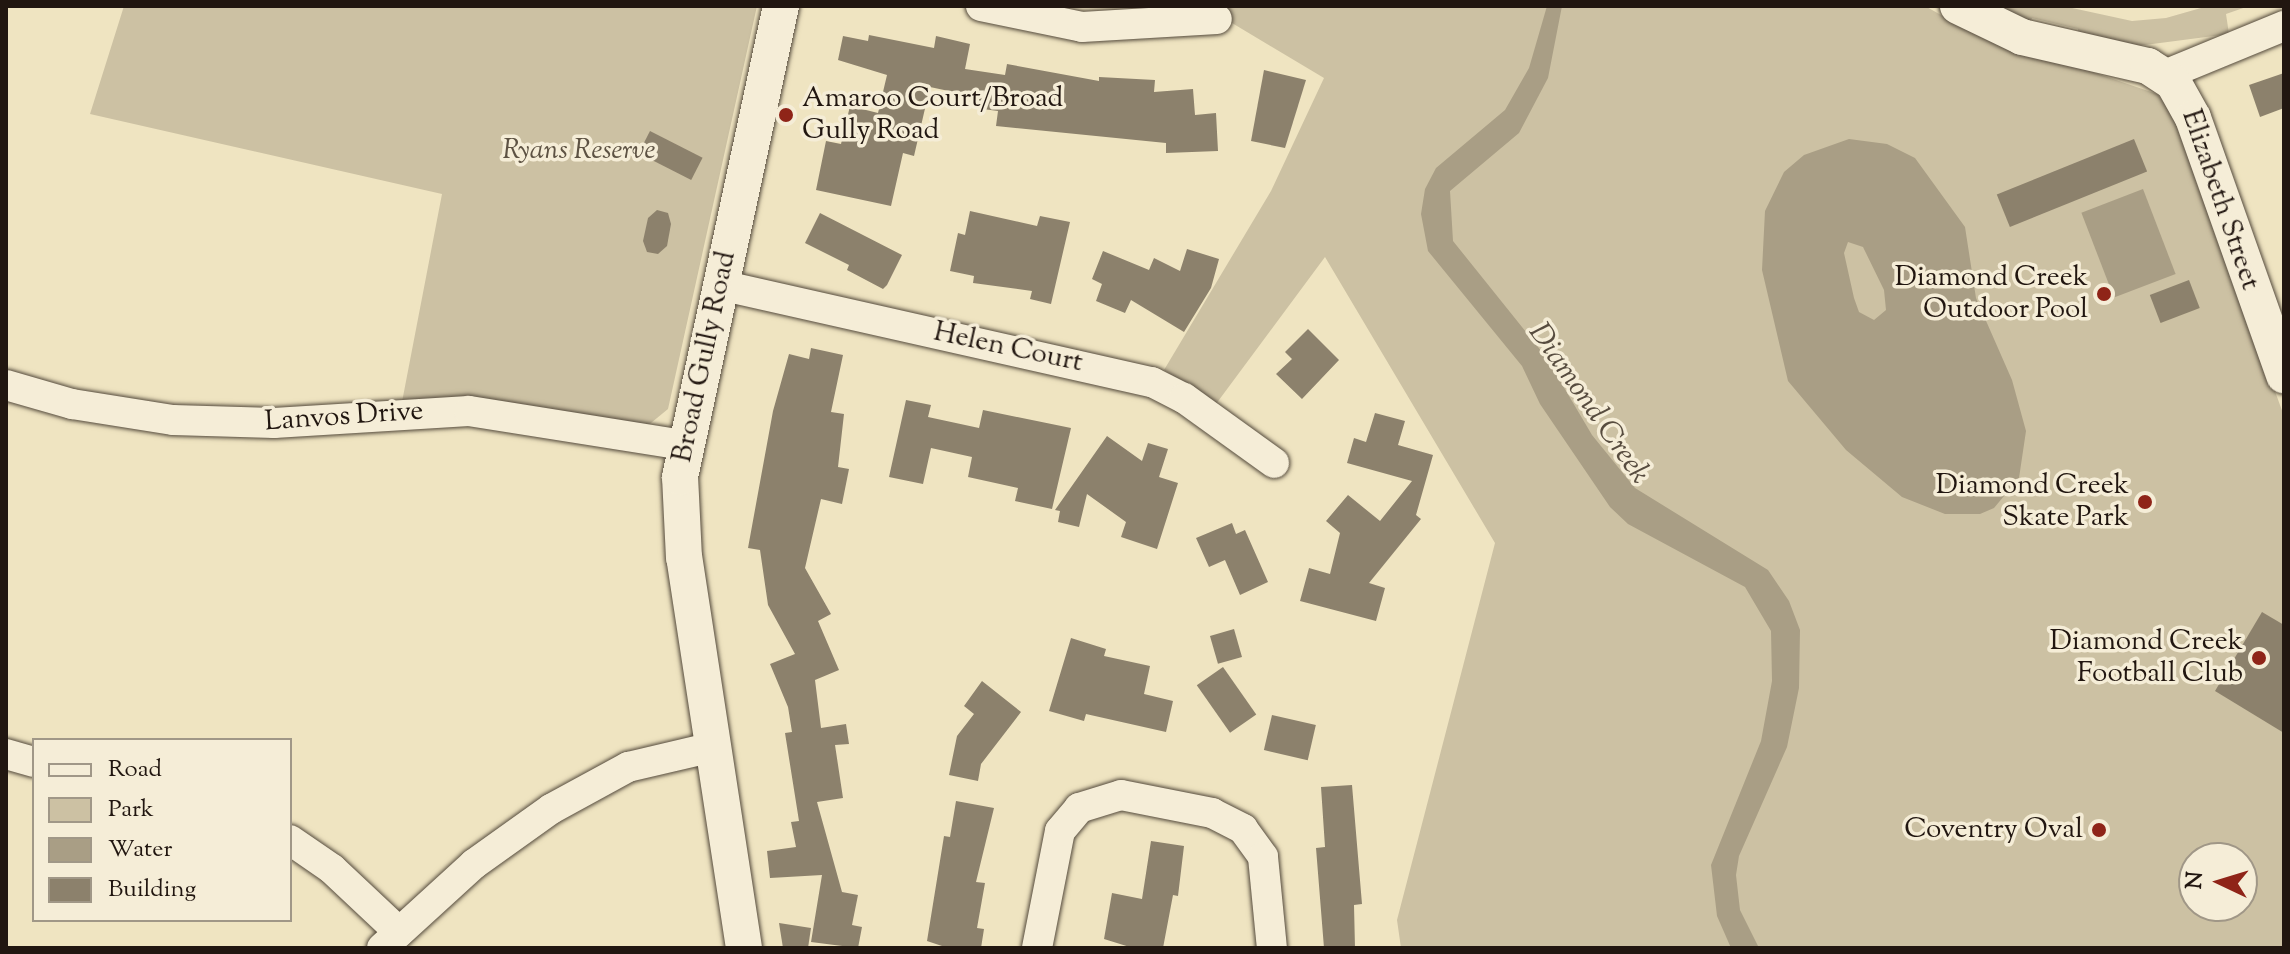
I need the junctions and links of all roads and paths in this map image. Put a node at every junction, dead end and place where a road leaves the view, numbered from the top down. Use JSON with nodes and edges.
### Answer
{"nodes":[{"id":1,"x":781,"y":6,"type":"edge"},
{"id":2,"x":981,"y":6,"type":"edge"},
{"id":3,"x":1958,"y":6,"type":"edge"},
{"id":4,"x":1217,"y":23,"type":"edge"},
{"id":5,"x":2284,"y":26,"type":"edge"},
{"id":6,"x":2165,"y":75,"type":"junction"},
{"id":7,"x":720,"y":285,"type":"junction"},
{"id":8,"x":2284,"y":375,"type":"edge"},
{"id":9,"x":6,"y":385,"type":"edge"},
{"id":10,"x":684,"y":445,"type":"junction"},
{"id":11,"x":1274,"y":463,"type":"dead end"},
{"id":12,"x":713,"y":747,"type":"junction"},
{"id":13,"x":6,"y":754,"type":"edge"},
{"id":14,"x":32,"y":761,"type":"edge"},
{"id":15,"x":292,"y":841,"type":"edge"},
{"id":16,"x":390,"y":940,"type":"edge"},
{"id":17,"x":744,"y":948,"type":"edge"},
{"id":18,"x":1037,"y":948,"type":"edge"},
{"id":19,"x":1272,"y":948,"type":"edge"}],
"edges":[{"from":1,"to":7,"type":"street","name":"Broad Gully Road"},
{"from":2,"to":4,"type":"street"},
{"from":3,"to":6,"type":"street"},
{"from":5,"to":6,"type":"street"},
{"from":6,"to":8,"type":"street","name":"Elizabeth Street"},
{"from":7,"to":10,"type":"street","name":"Broad Gully Road"},
{"from":7,"to":11,"type":"street","name":"Helen Court"},
{"from":9,"to":10,"type":"street","name":"Lanvos Drive"},
{"from":10,"to":12,"type":"street","name":"Broad Gully Road"},
{"from":12,"to":16,"type":"street"},
{"from":12,"to":17,"type":"street","name":"Broad Gully Road"},
{"from":13,"to":14,"type":"street"},
{"from":15,"to":16,"type":"street"},
{"from":18,"to":19,"type":"street"}]}
